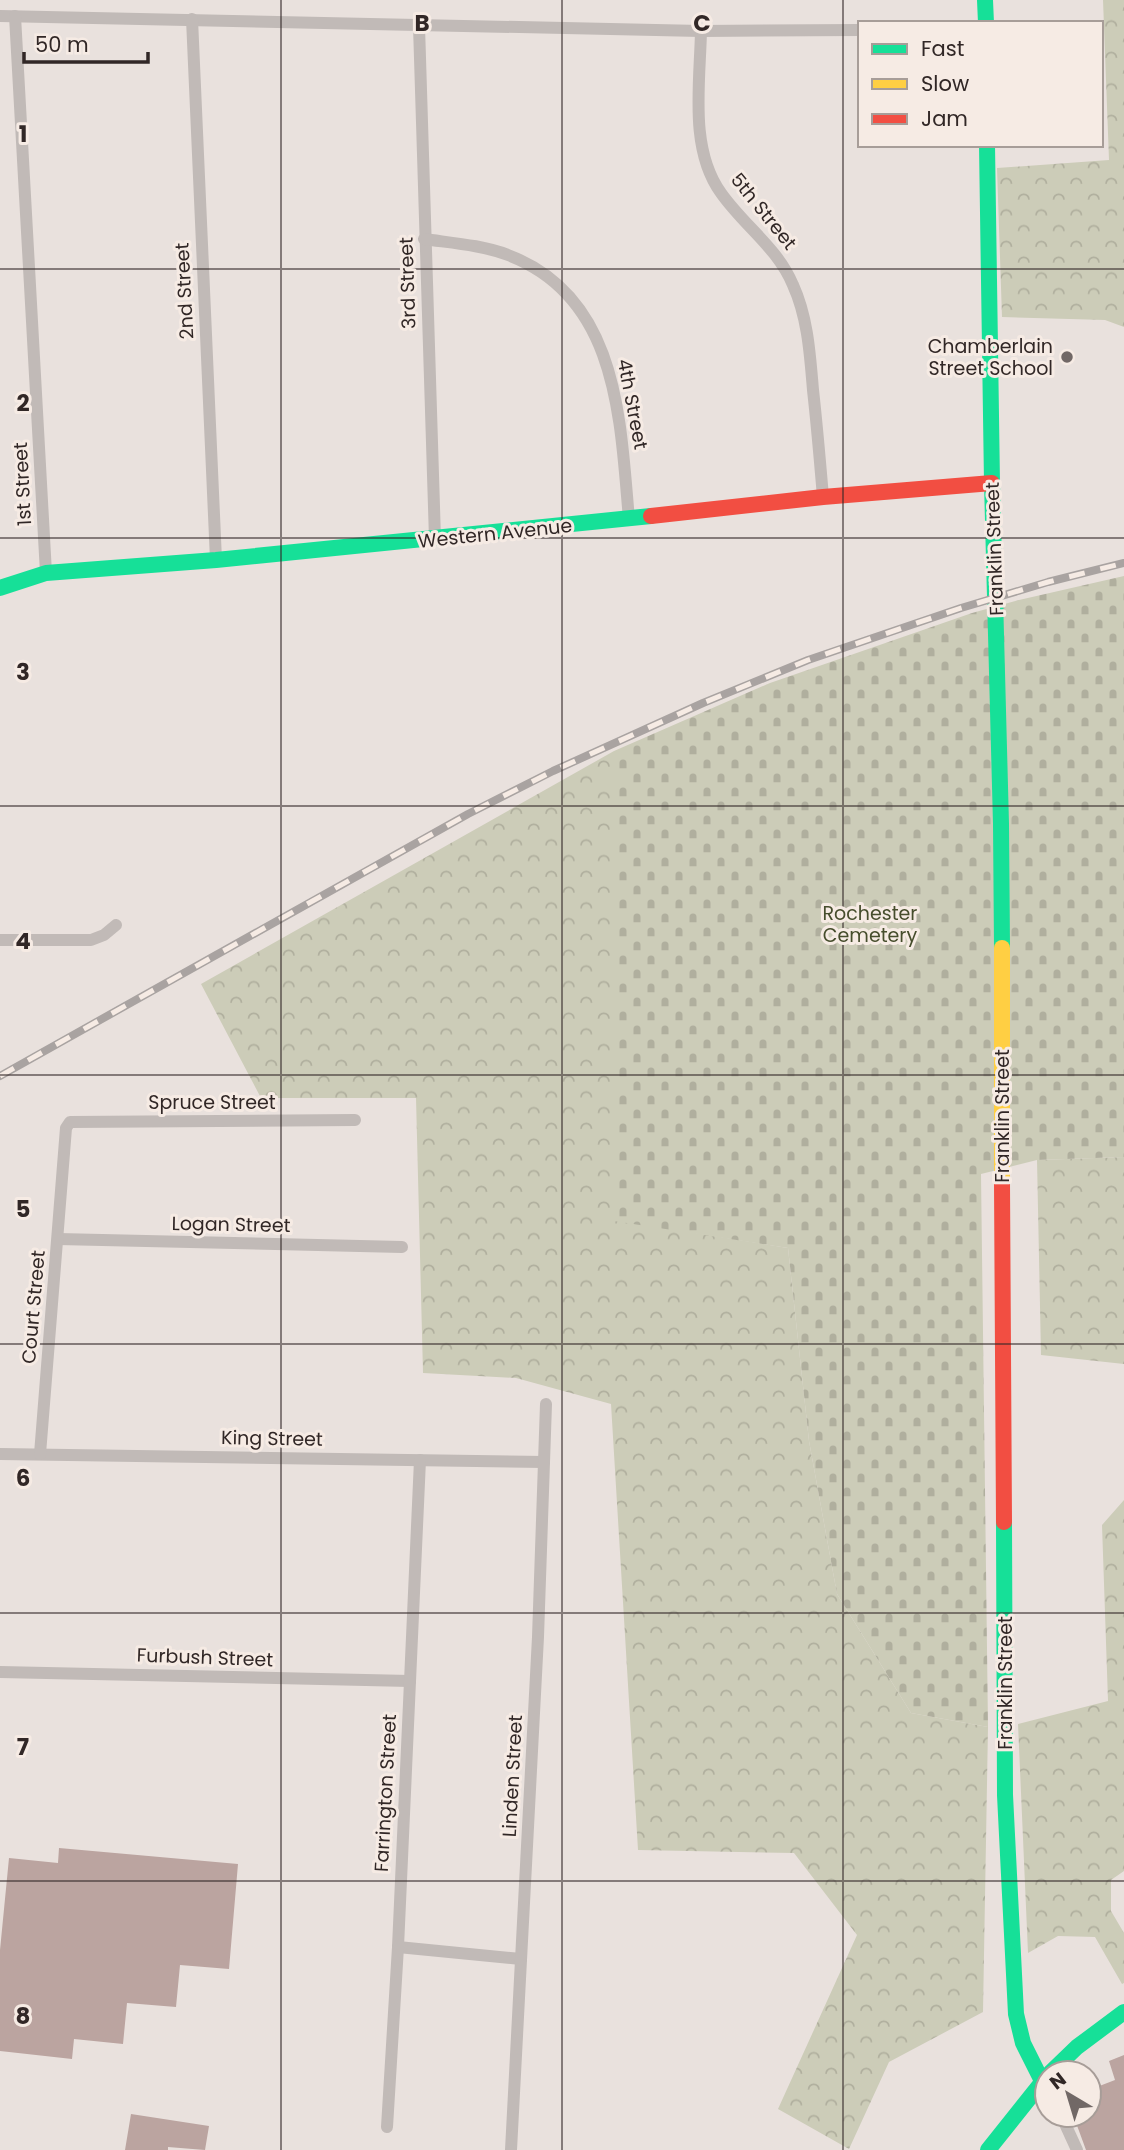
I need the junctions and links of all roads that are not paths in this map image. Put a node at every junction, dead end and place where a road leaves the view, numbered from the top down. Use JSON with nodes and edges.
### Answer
{"nodes":[{"id":1,"x":985,"y":0,"type":"edge"},
{"id":2,"x":0,"y":16,"type":"edge"},
{"id":3,"x":15,"y":16,"type":"junction"},
{"id":4,"x":192,"y":19,"type":"junction"},
{"id":5,"x":986,"y":21,"type":"edge"},
{"id":6,"x":419,"y":26,"type":"junction"},
{"id":7,"x":858,"y":30,"type":"edge"},
{"id":8,"x":701,"y":31,"type":"junction"},
{"id":9,"x":987,"y":147,"type":"edge"},
{"id":10,"x":424,"y":239,"type":"junction"},
{"id":11,"x":992,"y":483,"type":"junction"},
{"id":12,"x":823,"y":497,"type":"junction"},
{"id":13,"x":629,"y":519,"type":"junction"},
{"id":14,"x":435,"y":540,"type":"junction"},
{"id":15,"x":216,"y":560,"type":"junction"},
{"id":16,"x":46,"y":573,"type":"junction"},
{"id":17,"x":0,"y":588,"type":"edge"},
{"id":18,"x":116,"y":925,"type":"dead end"},
{"id":19,"x":0,"y":940,"type":"edge"},
{"id":20,"x":355,"y":1120,"type":"dead end"},
{"id":21,"x":70,"y":1122,"type":"joint"},
{"id":22,"x":58,"y":1239,"type":"junction"},
{"id":23,"x":402,"y":1247,"type":"dead end"},
{"id":24,"x":547,"y":1404,"type":"dead end"},
{"id":25,"x":0,"y":1454,"type":"edge"},
{"id":26,"x":40,"y":1454,"type":"junction"},
{"id":27,"x":420,"y":1460,"type":"junction"},
{"id":28,"x":544,"y":1462,"type":"junction"},
{"id":29,"x":0,"y":1672,"type":"edge"},
{"id":30,"x":410,"y":1681,"type":"junction"},
{"id":31,"x":398,"y":1947,"type":"junction"},
{"id":32,"x":521,"y":1959,"type":"junction"},
{"id":33,"x":1124,"y":2012,"type":"edge"},
{"id":34,"x":1033,"y":2059,"type":"edge"},
{"id":35,"x":1066,"y":2059,"type":"edge"},
{"id":36,"x":1033,"y":2097,"type":"edge"},
{"id":37,"x":387,"y":2127,"type":"dead end"},
{"id":38,"x":1067,"y":2129,"type":"edge"},
{"id":39,"x":511,"y":2150,"type":"edge"},
{"id":40,"x":988,"y":2150,"type":"edge"},
{"id":41,"x":1077,"y":2150,"type":"edge"}],
"edges":[{"from":1,"to":5,"type":"street"},
{"from":2,"to":3,"type":"street"},
{"from":3,"to":4,"type":"street"},
{"from":3,"to":16,"type":"street","name":"1st Street"},
{"from":4,"to":6,"type":"street"},
{"from":4,"to":15,"type":"street","name":"2nd Street"},
{"from":6,"to":8,"type":"street"},
{"from":6,"to":10,"type":"street","name":"3rd Street"},
{"from":7,"to":8,"type":"street"},
{"from":8,"to":12,"type":"street","name":"5th Street"},
{"from":9,"to":11,"type":"street","name":"Franklin Street"},
{"from":10,"to":13,"type":"street","name":"4th Street"},
{"from":10,"to":14,"type":"street","name":"3rd Street"},
{"from":11,"to":12,"type":"street","name":"Western Avenue"},
{"from":11,"to":34,"type":"street","name":"Franklin Street"},
{"from":12,"to":13,"type":"street","name":"Western Avenue"},
{"from":13,"to":14,"type":"street","name":"Western Avenue"},
{"from":14,"to":15,"type":"street","name":"Western Avenue"},
{"from":15,"to":16,"type":"street","name":"Western Avenue"},
{"from":16,"to":17,"type":"street","name":"Western Avenue"},
{"from":18,"to":19,"type":"street"},
{"from":20,"to":21,"type":"street","name":"Spruce Street"},
{"from":21,"to":22,"type":"street","name":"Court Street"},
{"from":22,"to":23,"type":"street","name":"Logan Street"},
{"from":22,"to":26,"type":"street","name":"Court Street"},
{"from":24,"to":28,"type":"street","name":"Linden Street"},
{"from":25,"to":26,"type":"street","name":"King Street"},
{"from":26,"to":27,"type":"street","name":"King Street"},
{"from":27,"to":28,"type":"street","name":"King Street"},
{"from":27,"to":30,"type":"street","name":"Farrington Street"},
{"from":28,"to":32,"type":"street","name":"Linden Street"},
{"from":29,"to":30,"type":"street","name":"Furbush Street"},
{"from":30,"to":31,"type":"street","name":"Farrington Street"},
{"from":31,"to":32,"type":"street"},
{"from":31,"to":37,"type":"street","name":"Farrington Street"},
{"from":32,"to":39,"type":"street","name":"Linden Street"},
{"from":33,"to":35,"type":"street"},
{"from":36,"to":40,"type":"street"},
{"from":38,"to":41,"type":"street"}]}
